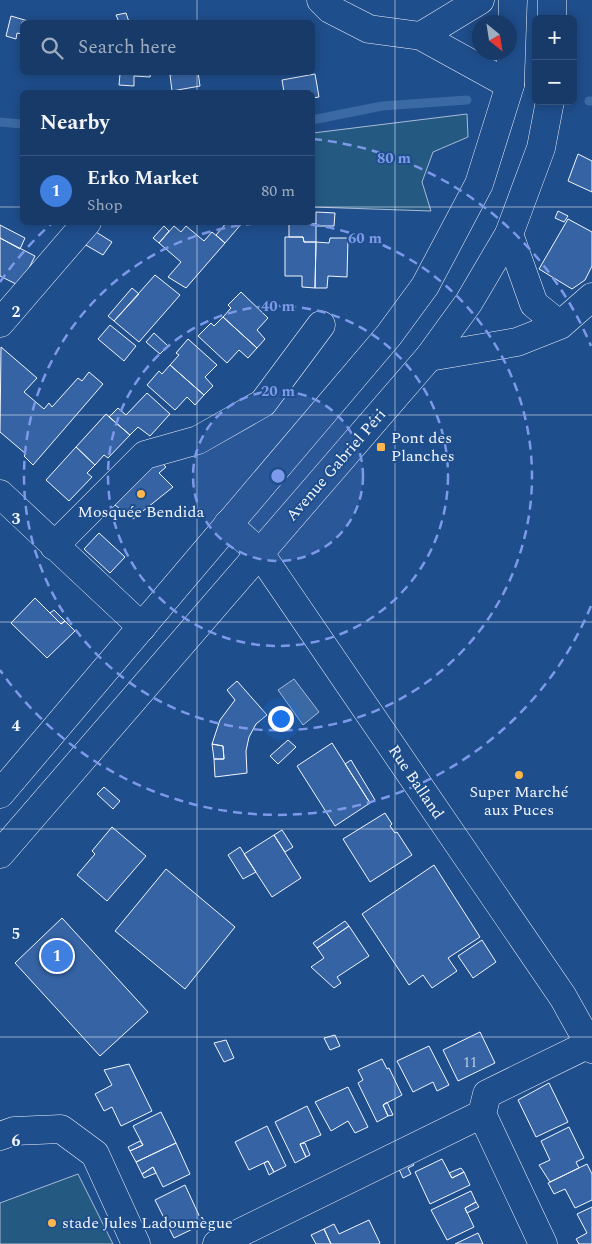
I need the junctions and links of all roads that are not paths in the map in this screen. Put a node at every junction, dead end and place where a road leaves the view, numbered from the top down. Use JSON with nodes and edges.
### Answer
{"nodes":[{"id":1,"x":321,"y":0,"type":"edge"},
{"id":2,"x":480,"y":0,"type":"edge"},
{"id":3,"x":513,"y":0,"type":"edge"},
{"id":4,"x":552,"y":0,"type":"edge"},
{"id":5,"x":552,"y":15,"type":"edge"},
{"id":6,"x":421,"y":36,"type":"junction"},
{"id":7,"x":508,"y":94,"type":"junction"},
{"id":8,"x":549,"y":105,"type":"edge"},
{"id":9,"x":84,"y":225,"type":"edge"},
{"id":10,"x":509,"y":234,"type":"junction"},
{"id":11,"x":592,"y":297,"type":"edge"},
{"id":12,"x":0,"y":323,"type":"edge"},
{"id":13,"x":321,"y":325,"type":"dead end"},
{"id":14,"x":560,"y":325,"type":"junction"},
{"id":15,"x":430,"y":356,"type":"junction"},
{"id":16,"x":0,"y":494,"type":"edge"},
{"id":17,"x":228,"y":524,"type":"junction"},
{"id":18,"x":54,"y":546,"type":"junction"},
{"id":19,"x":259,"y":552,"type":"junction"},
{"id":20,"x":142,"y":627,"type":"junction"},
{"id":21,"x":57,"y":789,"type":"junction"},
{"id":22,"x":0,"y":794,"type":"edge"},
{"id":23,"x":0,"y":854,"type":"edge"},
{"id":24,"x":590,"y":1047,"type":"edge"},
{"id":25,"x":482,"y":1114,"type":"junction"},
{"id":26,"x":0,"y":1136,"type":"edge"},
{"id":27,"x":136,"y":1244,"type":"edge"},
{"id":28,"x":217,"y":1244,"type":"edge"},
{"id":29,"x":543,"y":1244,"type":"edge"}],
"edges":[{"from":1,"to":6,"type":"street"},
{"from":2,"to":6,"type":"street"},
{"from":3,"to":7,"type":"street"},
{"from":4,"to":5,"type":"street"},
{"from":6,"to":7,"type":"street"},
{"from":7,"to":17,"type":"street"},
{"from":8,"to":10,"type":"street","name":"Avenue Gabriel Péri"},
{"from":9,"to":12,"type":"street"},
{"from":10,"to":14,"type":"street"},
{"from":10,"to":15,"type":"street","name":"Avenue Gabriel Péri"},
{"from":11,"to":14,"type":"street"},
{"from":13,"to":18,"type":"street"},
{"from":14,"to":15,"type":"street"},
{"from":15,"to":19,"type":"street","name":"Avenue Gabriel Péri"},
{"from":16,"to":18,"type":"street"},
{"from":17,"to":19,"type":"street","name":"Rue Balland"},
{"from":17,"to":20,"type":"street"},
{"from":18,"to":20,"type":"street"},
{"from":19,"to":21,"type":"street","name":"Avenue Gabriel Péri"},
{"from":19,"to":24,"type":"street","name":"Rue Balland"},
{"from":20,"to":21,"type":"street","name":"Avenue Gabriel Péri"},
{"from":20,"to":22,"type":"street"},
{"from":21,"to":23,"type":"street","name":"Avenue Gabriel Péri"},
{"from":24,"to":25,"type":"street"},
{"from":25,"to":28,"type":"street"},
{"from":25,"to":29,"type":"street"},
{"from":26,"to":27,"type":"street"}]}
